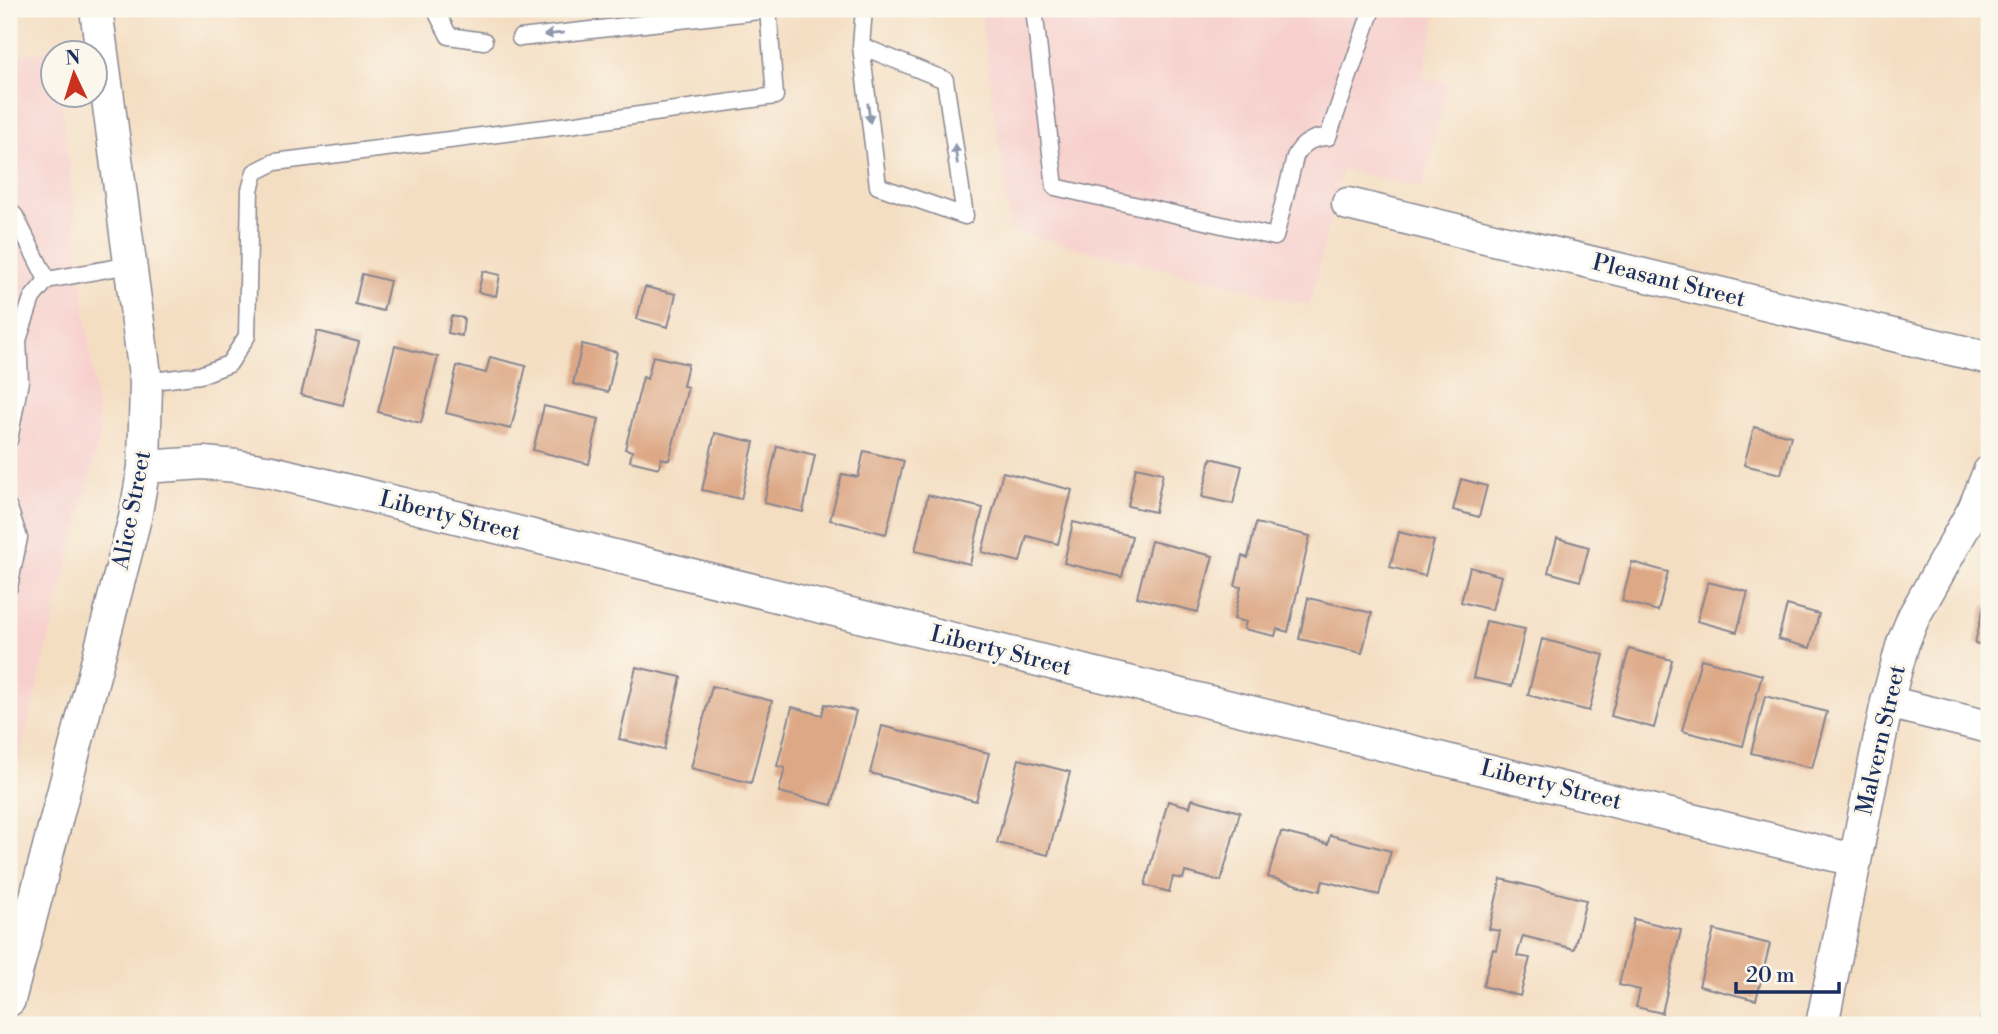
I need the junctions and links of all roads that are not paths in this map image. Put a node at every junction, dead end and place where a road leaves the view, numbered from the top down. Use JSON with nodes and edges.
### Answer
{"nodes":[{"id":1,"x":96,"y":9,"type":"edge"},
{"id":2,"x":437,"y":9,"type":"edge"},
{"id":3,"x":768,"y":9,"type":"edge"},
{"id":4,"x":864,"y":9,"type":"edge"},
{"id":5,"x":1034,"y":9,"type":"edge"},
{"id":6,"x":1372,"y":9,"type":"edge"},
{"id":7,"x":520,"y":37,"type":"dead end"},
{"id":8,"x":484,"y":41,"type":"dead end"},
{"id":9,"x":861,"y":46,"type":"junction"},
{"id":10,"x":1348,"y":204,"type":"dead end"},
{"id":11,"x":9,"y":210,"type":"edge"},
{"id":12,"x":130,"y":265,"type":"junction"},
{"id":13,"x":47,"y":280,"type":"junction"},
{"id":14,"x":1989,"y":358,"type":"edge"},
{"id":15,"x":146,"y":382,"type":"junction"},
{"id":16,"x":9,"y":440,"type":"edge"},
{"id":17,"x":144,"y":467,"type":"junction"},
{"id":18,"x":1989,"y":472,"type":"edge"},
{"id":19,"x":9,"y":508,"type":"edge"},
{"id":20,"x":9,"y":587,"type":"edge"},
{"id":21,"x":1887,"y":702,"type":"junction"},
{"id":22,"x":1989,"y":727,"type":"edge"},
{"id":23,"x":1854,"y":860,"type":"junction"},
{"id":24,"x":9,"y":1000,"type":"edge"},
{"id":25,"x":1822,"y":1025,"type":"edge"}],
"edges":[{"from":1,"to":12,"type":"street","name":"Alice Street"},
{"from":2,"to":8,"type":"lane"},
{"from":3,"to":7,"type":"lane","one_way":true},
{"from":3,"to":15,"type":"lane"},
{"from":4,"to":9,"type":"lane"},
{"from":5,"to":6,"type":"lane"},
{"from":9,"to":9,"type":"lane","one_way":true},
{"from":10,"to":14,"type":"street","name":"Pleasant Street"},
{"from":11,"to":13,"type":"lane"},
{"from":12,"to":13,"type":"lane"},
{"from":12,"to":15,"type":"street","name":"Alice Street"},
{"from":13,"to":16,"type":"lane"},
{"from":15,"to":17,"type":"street","name":"Alice Street"},
{"from":17,"to":23,"type":"street","name":"Liberty Street"},
{"from":17,"to":24,"type":"street","name":"Alice Street"},
{"from":18,"to":21,"type":"street","name":"Malvern Street"},
{"from":19,"to":20,"type":"lane"},
{"from":21,"to":22,"type":"street"},
{"from":21,"to":23,"type":"street","name":"Malvern Street"},
{"from":23,"to":25,"type":"street","name":"Malvern Street"}]}
